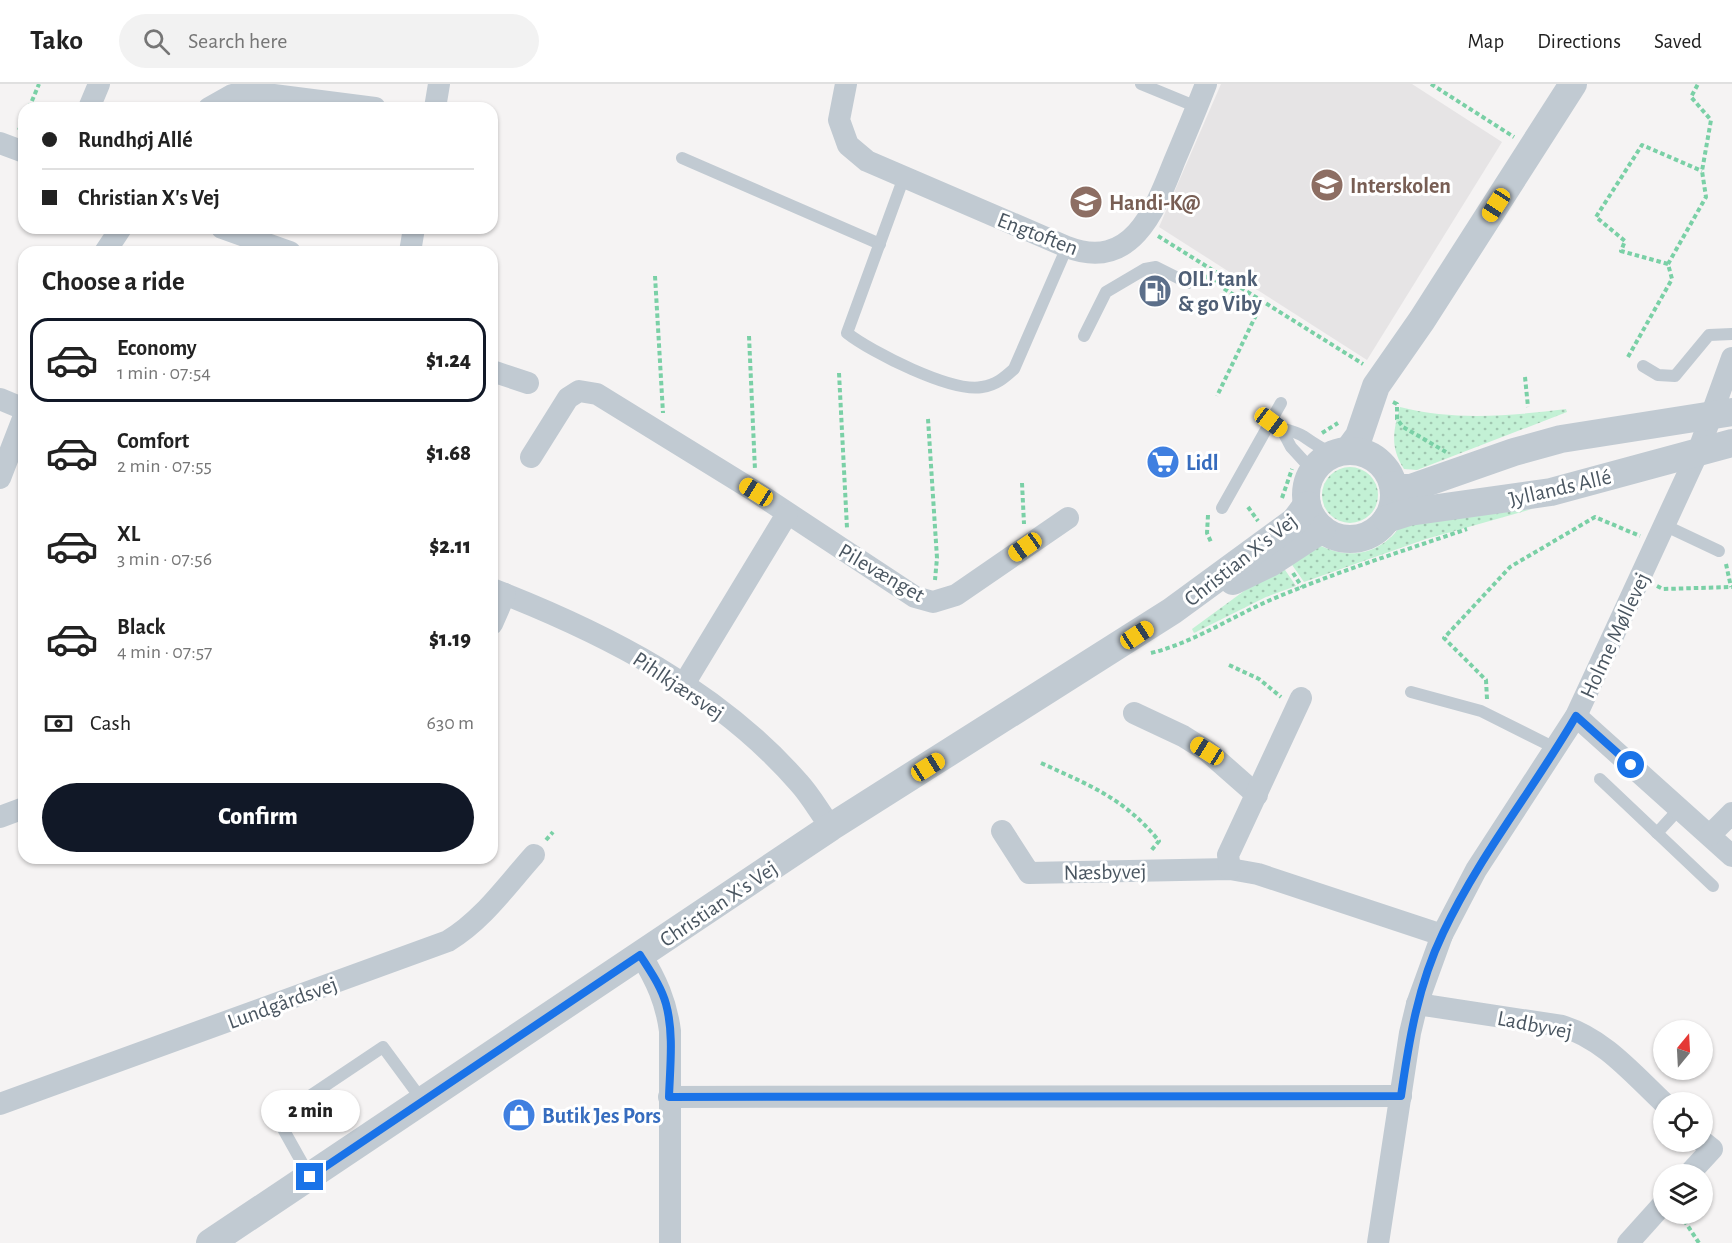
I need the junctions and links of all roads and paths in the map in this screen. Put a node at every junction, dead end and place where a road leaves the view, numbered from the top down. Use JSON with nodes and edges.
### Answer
{"nodes":[{"id":1,"x":39,"y":84,"type":"edge"},
{"id":2,"x":99,"y":84,"type":"edge"},
{"id":3,"x":440,"y":84,"type":"edge"},
{"id":4,"x":846,"y":84,"type":"edge"},
{"id":5,"x":1141,"y":84,"type":"edge"},
{"id":6,"x":1206,"y":84,"type":"edge"},
{"id":7,"x":1431,"y":84,"type":"edge"},
{"id":8,"x":1573,"y":84,"type":"edge"},
{"id":9,"x":1698,"y":84,"type":"edge"},
{"id":10,"x":31,"y":102,"type":"edge"},
{"id":11,"x":92,"y":102,"type":"edge"},
{"id":12,"x":220,"y":102,"type":"edge"},
{"id":13,"x":328,"y":102,"type":"edge"},
{"id":14,"x":436,"y":102,"type":"edge"},
{"id":15,"x":1197,"y":107,"type":"junction"},
{"id":16,"x":0,"y":143,"type":"edge"},
{"id":17,"x":1532,"y":148,"type":"junction"},
{"id":18,"x":18,"y":150,"type":"edge"},
{"id":19,"x":682,"y":158,"type":"dead end"},
{"id":20,"x":1702,"y":171,"type":"junction"},
{"id":21,"x":904,"y":177,"type":"junction"},
{"id":22,"x":1142,"y":226,"type":"junction"},
{"id":23,"x":239,"y":234,"type":"edge"},
{"id":24,"x":880,"y":244,"type":"junction"},
{"id":25,"x":273,"y":246,"type":"edge"},
{"id":26,"x":1067,"y":247,"type":"junction"},
{"id":27,"x":1190,"y":256,"type":"junction"},
{"id":28,"x":1188,"y":264,"type":"dead end"},
{"id":29,"x":1668,"y":264,"type":"junction"},
{"id":30,"x":1197,"y":270,"type":"dead end"},
{"id":31,"x":655,"y":276,"type":"dead end"},
{"id":32,"x":1188,"y":283,"type":"dead end"},
{"id":33,"x":1422,"y":320,"type":"junction"},
{"id":34,"x":1732,"y":334,"type":"edge"},
{"id":35,"x":749,"y":336,"type":"dead end"},
{"id":36,"x":1084,"y":336,"type":"dead end"},
{"id":37,"x":1628,"y":357,"type":"dead end"},
{"id":38,"x":1732,"y":358,"type":"edge"},
{"id":39,"x":1643,"y":366,"type":"dead end"},
{"id":40,"x":1362,"y":372,"type":"dead end"},
{"id":41,"x":498,"y":373,"type":"edge"},
{"id":42,"x":839,"y":374,"type":"dead end"},
{"id":43,"x":1525,"y":376,"type":"dead end"},
{"id":44,"x":528,"y":383,"type":"dead end"},
{"id":45,"x":1217,"y":396,"type":"dead end"},
{"id":46,"x":0,"y":399,"type":"edge"},
{"id":47,"x":1281,"y":403,"type":"dead end"},
{"id":48,"x":18,"y":406,"type":"edge"},
{"id":49,"x":1528,"y":407,"type":"dead end"},
{"id":50,"x":1722,"y":413,"type":"edge"},
{"id":51,"x":928,"y":419,"type":"dead end"},
{"id":52,"x":1271,"y":422,"type":"junction"},
{"id":53,"x":1282,"y":430,"type":"junction"},
{"id":54,"x":18,"y":432,"type":"edge"},
{"id":55,"x":665,"y":436,"type":"junction"},
{"id":56,"x":1732,"y":443,"type":"edge"},
{"id":57,"x":1698,"y":452,"type":"junction"},
{"id":58,"x":531,"y":457,"type":"dead end"},
{"id":59,"x":1331,"y":459,"type":"junction"},
{"id":60,"x":1377,"y":461,"type":"junction"},
{"id":61,"x":0,"y":478,"type":"edge"},
{"id":62,"x":1022,"y":483,"type":"dead end"},
{"id":63,"x":1393,"y":485,"type":"junction"},
{"id":64,"x":756,"y":492,"type":"junction"},
{"id":65,"x":1307,"y":505,"type":"junction"},
{"id":66,"x":1248,"y":507,"type":"dead end"},
{"id":67,"x":1222,"y":508,"type":"dead end"},
{"id":68,"x":787,"y":514,"type":"junction"},
{"id":69,"x":1068,"y":518,"type":"dead end"},
{"id":70,"x":1387,"y":519,"type":"junction"},
{"id":71,"x":1476,"y":525,"type":"dead end"},
{"id":72,"x":1262,"y":527,"type":"dead end"},
{"id":73,"x":1322,"y":529,"type":"junction"},
{"id":74,"x":1661,"y":535,"type":"junction"},
{"id":75,"x":1025,"y":547,"type":"junction"},
{"id":76,"x":1719,"y":551,"type":"joint"},
{"id":77,"x":849,"y":554,"type":"junction"},
{"id":78,"x":1640,"y":579,"type":"junction"},
{"id":79,"x":1732,"y":587,"type":"edge"},
{"id":80,"x":498,"y":592,"type":"edge"},
{"id":81,"x":933,"y":602,"type":"junction"},
{"id":82,"x":1172,"y":612,"type":"junction"},
{"id":83,"x":1146,"y":654,"type":"dead end"},
{"id":84,"x":1229,"y":664,"type":"dead end"},
{"id":85,"x":684,"y":684,"type":"junction"},
{"id":86,"x":1411,"y":692,"type":"dead end"},
{"id":87,"x":1299,"y":704,"type":"joint"},
{"id":88,"x":1134,"y":713,"type":"dead end"},
{"id":89,"x":1488,"y":715,"type":"junction"},
{"id":90,"x":1576,"y":716,"type":"junction"},
{"id":91,"x":1557,"y":749,"type":"junction"},
{"id":92,"x":1041,"y":763,"type":"dead end"},
{"id":93,"x":1600,"y":779,"type":"dead end"},
{"id":94,"x":1257,"y":795,"type":"junction"},
{"id":95,"x":1679,"y":808,"type":"junction"},
{"id":96,"x":18,"y":810,"type":"edge"},
{"id":97,"x":1732,"y":813,"type":"edge"},
{"id":98,"x":0,"y":817,"type":"edge"},
{"id":99,"x":831,"y":827,"type":"junction"},
{"id":100,"x":1002,"y":831,"type":"dead end"},
{"id":101,"x":1657,"y":833,"type":"junction"},
{"id":102,"x":1710,"y":836,"type":"junction"},
{"id":103,"x":534,"y":855,"type":"dead end"},
{"id":104,"x":1732,"y":856,"type":"edge"},
{"id":105,"x":1230,"y":869,"type":"junction"},
{"id":106,"x":1149,"y":871,"type":"junction"},
{"id":107,"x":1713,"y":886,"type":"dead end"},
{"id":108,"x":1442,"y":934,"type":"junction"},
{"id":109,"x":640,"y":955,"type":"junction"},
{"id":110,"x":1417,"y":1004,"type":"junction"},
{"id":111,"x":1653,"y":1093,"type":"edge"},
{"id":112,"x":1401,"y":1096,"type":"junction"},
{"id":113,"x":669,"y":1097,"type":"junction"},
{"id":114,"x":423,"y":1101,"type":"junction"},
{"id":115,"x":0,"y":1104,"type":"edge"},
{"id":116,"x":1715,"y":1146,"type":"edge"},
{"id":117,"x":1698,"y":1164,"type":"edge"},
{"id":118,"x":310,"y":1177,"type":"junction"},
{"id":119,"x":1653,"y":1215,"type":"edge"},
{"id":120,"x":1687,"y":1224,"type":"edge"},
{"id":121,"x":210,"y":1243,"type":"edge"},
{"id":122,"x":670,"y":1243,"type":"edge"},
{"id":123,"x":1378,"y":1243,"type":"edge"},
{"id":124,"x":1628,"y":1243,"type":"edge"},
{"id":125,"x":1699,"y":1243,"type":"edge"}],
"edges":[{"from":1,"to":10,"type":"path"},
{"from":2,"to":11,"type":"street"},
{"from":3,"to":14,"type":"street"},
{"from":4,"to":21,"type":"street","name":"Engtoften"},
{"from":5,"to":15,"type":"lane"},
{"from":6,"to":15,"type":"street","name":"Engtoften"},
{"from":7,"to":17,"type":"path"},
{"from":8,"to":17,"type":"street"},
{"from":9,"to":20,"type":"path"},
{"from":12,"to":13,"type":"street"},
{"from":15,"to":22,"type":"street","name":"Engtoften"},
{"from":16,"to":18,"type":"street"},
{"from":17,"to":33,"type":"street"},
{"from":19,"to":24,"type":"lane"},
{"from":20,"to":29,"type":"path"},
{"from":20,"to":29,"type":"path"},
{"from":21,"to":24,"type":"lane"},
{"from":21,"to":26,"type":"street","name":"Engtoften"},
{"from":22,"to":26,"type":"street","name":"Engtoften"},
{"from":22,"to":27,"type":"path"},
{"from":23,"to":25,"type":"street"},
{"from":24,"to":26,"type":"lane"},
{"from":27,"to":28,"type":"path"},
{"from":27,"to":40,"type":"path"},
{"from":29,"to":37,"type":"path"},
{"from":30,"to":45,"type":"path"},
{"from":31,"to":55,"type":"path"},
{"from":32,"to":36,"type":"lane"},
{"from":33,"to":59,"type":"street"},
{"from":33,"to":60,"type":"street"},
{"from":34,"to":39,"type":"lane"},
{"from":35,"to":64,"type":"path"},
{"from":38,"to":50,"type":"street","name":"Holme Møllevej"},
{"from":41,"to":44,"type":"street"},
{"from":42,"to":77,"type":"path"},
{"from":43,"to":49,"type":"path"},
{"from":46,"to":48,"type":"street"},
{"from":47,"to":52,"type":"lane"},
{"from":50,"to":57,"type":"street","name":"Holme Møllevej"},
{"from":50,"to":63,"type":"street","name":"Jyllands Allé"},
{"from":51,"to":81,"type":"path"},
{"from":52,"to":53,"type":"lane"},
{"from":52,"to":67,"type":"lane"},
{"from":53,"to":59,"type":"lane"},
{"from":53,"to":59,"type":"lane"},
{"from":54,"to":61,"type":"street"},
{"from":55,"to":58,"type":"street","name":"Pilevænget"},
{"from":55,"to":64,"type":"street","name":"Pilevænget"},
{"from":56,"to":57,"type":"street","name":"Jyllands Allé"},
{"from":57,"to":70,"type":"street","name":"Jyllands Allé"},
{"from":57,"to":74,"type":"street","name":"Holme Møllevej"},
{"from":59,"to":60,"type":"street"},
{"from":59,"to":65,"type":"street"},
{"from":60,"to":63,"type":"street"},
{"from":62,"to":75,"type":"path"},
{"from":63,"to":70,"type":"street"},
{"from":64,"to":68,"type":"street","name":"Pilevænget"},
{"from":65,"to":73,"type":"street"},
{"from":65,"to":82,"type":"street","name":"Christian X's Vej"},
{"from":66,"to":72,"type":"path"},
{"from":68,"to":77,"type":"street","name":"Pilevænget"},
{"from":68,"to":85,"type":"street"},
{"from":69,"to":75,"type":"street","name":"Pilevænget"},
{"from":70,"to":73,"type":"street"},
{"from":71,"to":83,"type":"path"},
{"from":73,"to":82,"type":"street","name":"Christian X's Vej"},
{"from":74,"to":76,"type":"lane"},
{"from":74,"to":78,"type":"street","name":"Holme Møllevej"},
{"from":74,"to":89,"type":"path"},
{"from":75,"to":81,"type":"street","name":"Pilevænget"},
{"from":76,"to":79,"type":"path"},
{"from":77,"to":81,"type":"street","name":"Pilevænget"},
{"from":78,"to":79,"type":"path"},
{"from":78,"to":90,"type":"street","name":"Holme Møllevej"},
{"from":80,"to":85,"type":"street","name":"Pihlkjærsvej"},
{"from":82,"to":99,"type":"street","name":"Christian X's Vej"},
{"from":84,"to":87,"type":"path"},
{"from":85,"to":99,"type":"street","name":"Pihlkjærsvej"},
{"from":86,"to":89,"type":"lane"},
{"from":87,"to":94,"type":"street"},
{"from":88,"to":94,"type":"street"},
{"from":89,"to":91,"type":"lane"},
{"from":90,"to":91,"type":"street","name":"Holme Møllevej"},
{"from":90,"to":95,"type":"street"},
{"from":91,"to":108,"type":"street","name":"Holme Møllevej"},
{"from":92,"to":106,"type":"path"},
{"from":93,"to":101,"type":"lane"},
{"from":94,"to":105,"type":"street"},
{"from":95,"to":101,"type":"lane"},
{"from":95,"to":102,"type":"street"},
{"from":96,"to":98,"type":"street"},
{"from":97,"to":102,"type":"street"},
{"from":99,"to":109,"type":"street","name":"Christian X's Vej"},
{"from":100,"to":106,"type":"street","name":"Næsbyvej"},
{"from":101,"to":107,"type":"lane"},
{"from":102,"to":104,"type":"street"},
{"from":103,"to":115,"type":"street","name":"Lundgårdsvej"},
{"from":105,"to":106,"type":"street","name":"Næsbyvej"},
{"from":105,"to":108,"type":"street","name":"Næsbyvej"},
{"from":108,"to":110,"type":"street","name":"Holme Møllevej"},
{"from":109,"to":113,"type":"street"},
{"from":109,"to":114,"type":"street","name":"Christian X's Vej"},
{"from":110,"to":111,"type":"street","name":"Ladbyvej"},
{"from":110,"to":112,"type":"street","name":"Holme Møllevej"},
{"from":112,"to":113,"type":"street"},
{"from":112,"to":123,"type":"street","name":"Holme Møllevej"},
{"from":113,"to":122,"type":"street"},
{"from":114,"to":118,"type":"street","name":"Christian X's Vej"},
{"from":114,"to":118,"type":"lane"},
{"from":116,"to":117,"type":"street"},
{"from":118,"to":121,"type":"street","name":"Christian X's Vej"},
{"from":119,"to":124,"type":"street"},
{"from":120,"to":125,"type":"path"}]}
